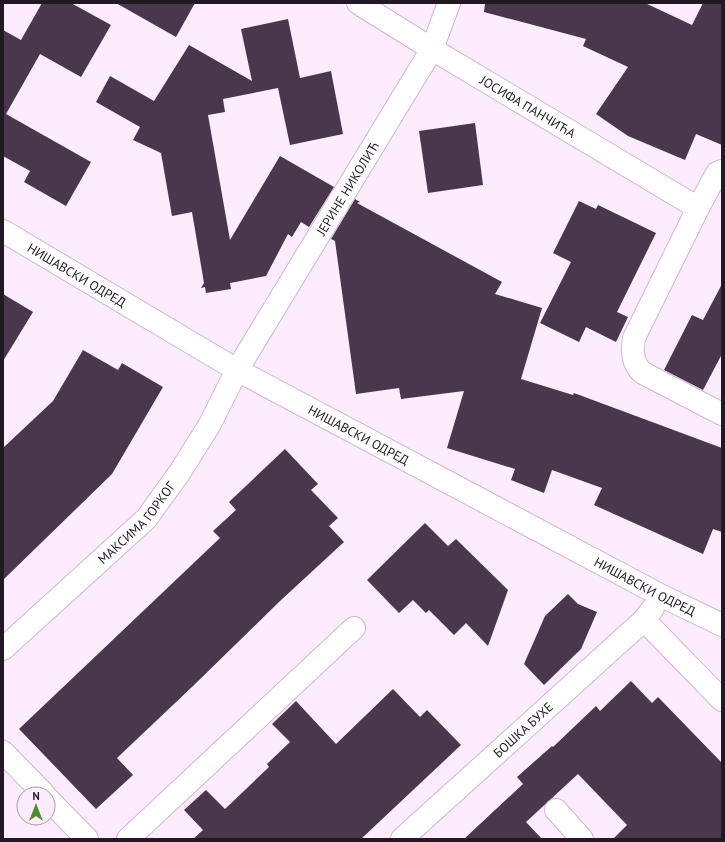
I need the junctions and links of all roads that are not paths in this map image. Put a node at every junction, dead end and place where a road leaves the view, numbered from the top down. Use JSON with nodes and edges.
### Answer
{"nodes":[{"id":1,"x":358,"y":3,"type":"edge"},
{"id":2,"x":449,"y":3,"type":"edge"},
{"id":3,"x":432,"y":49,"type":"junction"},
{"id":4,"x":722,"y":171,"type":"edge"},
{"id":5,"x":698,"y":208,"type":"junction"},
{"id":6,"x":3,"y":231,"type":"edge"},
{"id":7,"x":237,"y":370,"type":"junction"},
{"id":8,"x":722,"y":414,"type":"edge"},
{"id":9,"x":662,"y":596,"type":"junction"},
{"id":10,"x":644,"y":620,"type":"junction"},
{"id":11,"x":722,"y":625,"type":"edge"},
{"id":12,"x":354,"y":628,"type":"dead end"},
{"id":13,"x":3,"y":649,"type":"edge"},
{"id":14,"x":722,"y":700,"type":"edge"},
{"id":15,"x":3,"y":752,"type":"edge"},
{"id":16,"x":36,"y":786,"type":"edge"},
{"id":17,"x":56,"y":807,"type":"edge"},
{"id":18,"x":556,"y":810,"type":"dead end"},
{"id":19,"x":87,"y":839,"type":"edge"},
{"id":20,"x":128,"y":839,"type":"edge"},
{"id":21,"x":402,"y":839,"type":"edge"},
{"id":22,"x":582,"y":839,"type":"edge"}],
"edges":[{"from":1,"to":3,"type":"street","name":"ЈОСИФА ПАНЧИЋА"},
{"from":2,"to":3,"type":"street","name":"ЈЕРИНЕ НИКОЛИЋ"},
{"from":3,"to":5,"type":"street","name":"ЈОСИФА ПАНЧИЋА"},
{"from":3,"to":7,"type":"street","name":"ЈЕРИНЕ НИКОЛИЋ"},
{"from":4,"to":5,"type":"street"},
{"from":5,"to":8,"type":"street"},
{"from":6,"to":7,"type":"street","name":"НИШАВСКИ ОДРЕД"},
{"from":7,"to":9,"type":"street","name":"НИШАВСКИ ОДРЕД"},
{"from":7,"to":13,"type":"street","name":"МАКСИМА ГОРКОГ"},
{"from":9,"to":10,"type":"street","name":"БОШКА БУХЕ"},
{"from":9,"to":11,"type":"street","name":"НИШАВСКИ ОДРЕД"},
{"from":10,"to":14,"type":"street"},
{"from":10,"to":21,"type":"street","name":"БОШКА БУХЕ"},
{"from":12,"to":20,"type":"street"},
{"from":15,"to":16,"type":"street"},
{"from":17,"to":19,"type":"street"},
{"from":18,"to":22,"type":"street"}]}
